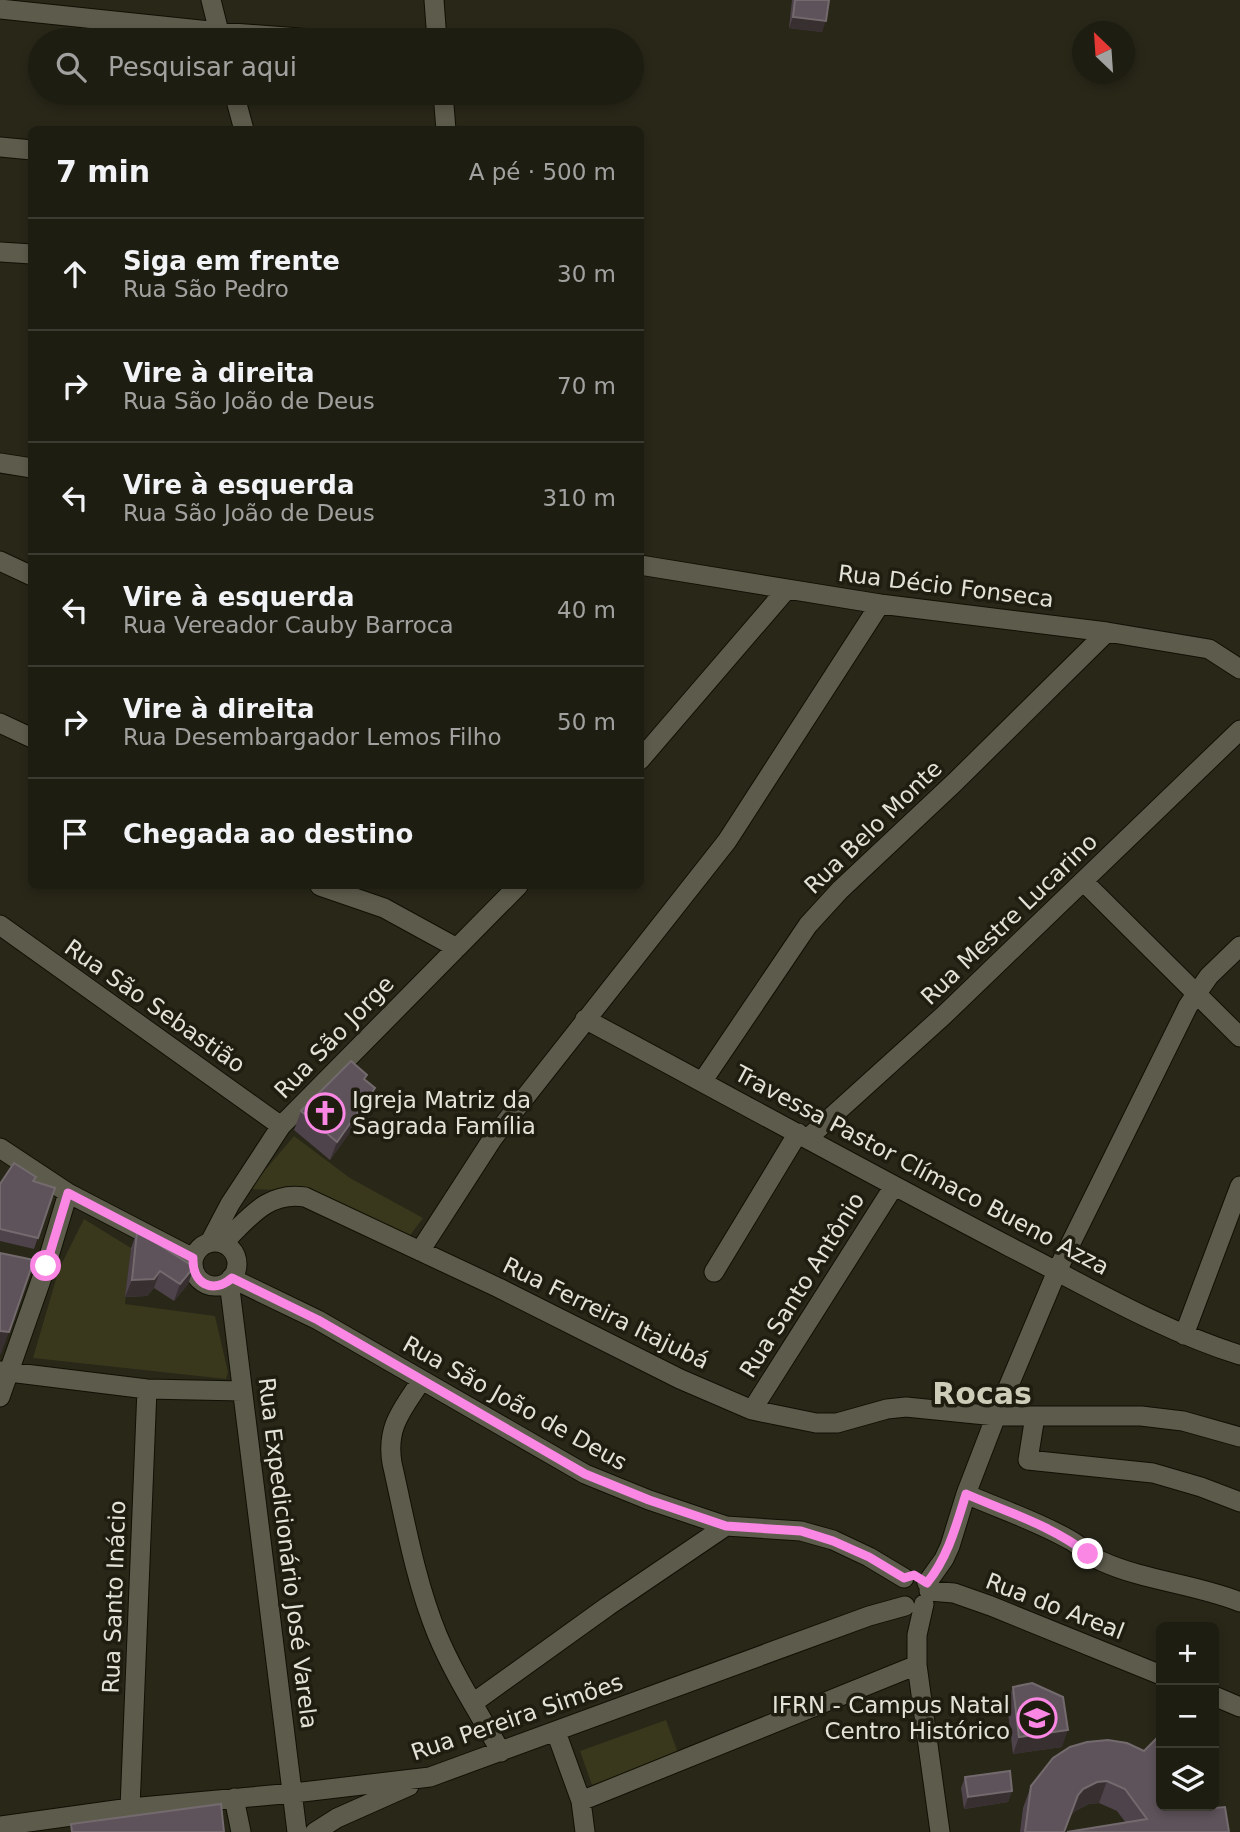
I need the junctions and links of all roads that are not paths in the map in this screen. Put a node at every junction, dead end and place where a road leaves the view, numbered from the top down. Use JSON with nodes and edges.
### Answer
{"nodes":[{"id":1,"x":211,"y":0,"type":"edge"},
{"id":2,"x":433,"y":0,"type":"edge"},
{"id":3,"x":5,"y":6,"type":"edge"},
{"id":4,"x":163,"y":28,"type":"edge"},
{"id":5,"x":218,"y":28,"type":"edge"},
{"id":6,"x":436,"y":28,"type":"edge"},
{"id":7,"x":237,"y":105,"type":"edge"},
{"id":8,"x":444,"y":105,"type":"edge"},
{"id":9,"x":242,"y":126,"type":"edge"},
{"id":10,"x":446,"y":126,"type":"edge"},
{"id":11,"x":0,"y":147,"type":"edge"},
{"id":12,"x":28,"y":150,"type":"edge"},
{"id":13,"x":0,"y":252,"type":"edge"},
{"id":14,"x":28,"y":254,"type":"edge"},
{"id":15,"x":0,"y":463,"type":"edge"},
{"id":16,"x":28,"y":467,"type":"edge"},
{"id":17,"x":0,"y":561,"type":"edge"},
{"id":18,"x":644,"y":566,"type":"edge"},
{"id":19,"x":28,"y":574,"type":"edge"},
{"id":20,"x":787,"y":589,"type":"junction"},
{"id":21,"x":880,"y":604,"type":"junction"},
{"id":22,"x":1107,"y":632,"type":"junction"},
{"id":23,"x":1240,"y":669,"type":"edge"},
{"id":24,"x":0,"y":723,"type":"edge"},
{"id":25,"x":1240,"y":730,"type":"edge"},
{"id":26,"x":28,"y":736,"type":"edge"},
{"id":27,"x":644,"y":755,"type":"edge"},
{"id":28,"x":1083,"y":881,"type":"junction"},
{"id":29,"x":329,"y":889,"type":"edge"},
{"id":30,"x":515,"y":889,"type":"edge"},
{"id":31,"x":0,"y":925,"type":"edge"},
{"id":32,"x":1240,"y":946,"type":"edge"},
{"id":33,"x":457,"y":948,"type":"junction"},
{"id":34,"x":1195,"y":994,"type":"junction"},
{"id":35,"x":585,"y":1019,"type":"junction"},
{"id":36,"x":1240,"y":1037,"type":"edge"},
{"id":37,"x":702,"y":1082,"type":"junction"},
{"id":38,"x":281,"y":1126,"type":"junction"},
{"id":39,"x":803,"y":1136,"type":"junction"},
{"id":40,"x":0,"y":1149,"type":"edge"},
{"id":41,"x":894,"y":1186,"type":"junction"},
{"id":42,"x":1240,"y":1186,"type":"edge"},
{"id":43,"x":68,"y":1193,"type":"junction"},
{"id":44,"x":216,"y":1242,"type":"junction"},
{"id":45,"x":420,"y":1251,"type":"junction"},
{"id":46,"x":193,"y":1258,"type":"junction"},
{"id":47,"x":23,"y":1260,"type":"edge"},
{"id":48,"x":46,"y":1266,"type":"junction"},
{"id":49,"x":1057,"y":1271,"type":"junction"},
{"id":50,"x":714,"y":1272,"type":"dead end"},
{"id":51,"x":230,"y":1280,"type":"junction"},
{"id":52,"x":1184,"y":1335,"type":"junction"},
{"id":53,"x":1240,"y":1355,"type":"edge"},
{"id":54,"x":4,"y":1372,"type":"edge"},
{"id":55,"x":421,"y":1381,"type":"junction"},
{"id":56,"x":147,"y":1389,"type":"junction"},
{"id":57,"x":242,"y":1391,"type":"junction"},
{"id":58,"x":0,"y":1397,"type":"edge"},
{"id":59,"x":752,"y":1410,"type":"junction"},
{"id":60,"x":996,"y":1416,"type":"junction"},
{"id":61,"x":1035,"y":1416,"type":"junction"},
{"id":62,"x":1240,"y":1437,"type":"edge"},
{"id":63,"x":966,"y":1494,"type":"junction"},
{"id":64,"x":1240,"y":1502,"type":"edge"},
{"id":65,"x":726,"y":1526,"type":"junction"},
{"id":66,"x":914,"y":1595,"type":"junction"},
{"id":67,"x":1240,"y":1602,"type":"edge"},
{"id":68,"x":917,"y":1657,"type":"junction"},
{"id":69,"x":1156,"y":1673,"type":"edge"},
{"id":70,"x":1219,"y":1698,"type":"edge"},
{"id":71,"x":473,"y":1703,"type":"junction"},
{"id":72,"x":1240,"y":1707,"type":"edge"},
{"id":73,"x":556,"y":1731,"type":"junction"},
{"id":74,"x":501,"y":1752,"type":"junction"},
{"id":75,"x":430,"y":1777,"type":"junction"},
{"id":76,"x":293,"y":1793,"type":"junction"},
{"id":77,"x":234,"y":1798,"type":"junction"},
{"id":78,"x":580,"y":1801,"type":"junction"},
{"id":79,"x":130,"y":1808,"type":"junction"},
{"id":80,"x":0,"y":1826,"type":"edge"},
{"id":81,"x":241,"y":1832,"type":"edge"},
{"id":82,"x":296,"y":1832,"type":"edge"},
{"id":83,"x":314,"y":1832,"type":"edge"},
{"id":84,"x":584,"y":1832,"type":"edge"},
{"id":85,"x":940,"y":1832,"type":"edge"}],
"edges":[{"from":1,"to":5,"type":"street"},
{"from":2,"to":6,"type":"street"},
{"from":3,"to":4,"type":"street"},
{"from":7,"to":9,"type":"street"},
{"from":8,"to":10,"type":"street"},
{"from":11,"to":12,"type":"street"},
{"from":13,"to":14,"type":"street"},
{"from":15,"to":16,"type":"street"},
{"from":17,"to":19,"type":"street"},
{"from":18,"to":20,"type":"street","name":"Rua Décio Fonseca"},
{"from":20,"to":21,"type":"street","name":"Rua Décio Fonseca"},
{"from":20,"to":27,"type":"street"},
{"from":21,"to":22,"type":"street","name":"Rua Décio Fonseca"},
{"from":21,"to":35,"type":"street"},
{"from":22,"to":23,"type":"street","name":"Rua Décio Fonseca"},
{"from":22,"to":37,"type":"street","name":"Rua Belo Monte"},
{"from":24,"to":26,"type":"street"},
{"from":25,"to":28,"type":"street","name":"Rua Mestre Lucarino"},
{"from":28,"to":34,"type":"street"},
{"from":28,"to":39,"type":"street","name":"Rua Mestre Lucarino"},
{"from":29,"to":33,"type":"street"},
{"from":30,"to":33,"type":"street","name":"Rua São Jorge"},
{"from":31,"to":38,"type":"street","name":"Rua São Sebastião"},
{"from":32,"to":34,"type":"street"},
{"from":33,"to":38,"type":"street","name":"Rua São Jorge"},
{"from":34,"to":36,"type":"street"},
{"from":34,"to":49,"type":"street"},
{"from":35,"to":37,"type":"street","name":"Travessa Pastor Clímaco Bueno Azza"},
{"from":35,"to":45,"type":"street"},
{"from":37,"to":39,"type":"street","name":"Travessa Pastor Clímaco Bueno Azza"},
{"from":38,"to":44,"type":"street","name":"Rua São Jorge"},
{"from":39,"to":41,"type":"street","name":"Travessa Pastor Clímaco Bueno Azza"},
{"from":39,"to":50,"type":"street","name":"Rua Mestre Lucarino"},
{"from":40,"to":43,"type":"street"},
{"from":41,"to":49,"type":"street","name":"Travessa Pastor Clímaco Bueno Azza"},
{"from":41,"to":59,"type":"street","name":"Rua Santo Antônio"},
{"from":42,"to":52,"type":"street"},
{"from":43,"to":46,"type":"street"},
{"from":43,"to":48,"type":"street"},
{"from":44,"to":45,"type":"street","name":"Rua Ferreira Itajubá"},
{"from":44,"to":46,"type":"street"},
{"from":44,"to":51,"type":"street"},
{"from":45,"to":59,"type":"street","name":"Rua Ferreira Itajubá"},
{"from":46,"to":51,"type":"street"},
{"from":47,"to":48,"type":"street"},
{"from":48,"to":54,"type":"street"},
{"from":49,"to":52,"type":"street","name":"Travessa Pastor Clímaco Bueno Azza"},
{"from":49,"to":60,"type":"street"},
{"from":51,"to":55,"type":"street","name":"Rua São João de Deus"},
{"from":51,"to":57,"type":"street","name":"Rua Expedicionário José Varela"},
{"from":52,"to":53,"type":"street","name":"Travessa Pastor Clímaco Bueno Azza"},
{"from":54,"to":56,"type":"street"},
{"from":54,"to":58,"type":"street"},
{"from":55,"to":65,"type":"street","name":"Rua São João de Deus"},
{"from":55,"to":71,"type":"street"},
{"from":56,"to":57,"type":"street"},
{"from":56,"to":79,"type":"street","name":"Rua Santo Inácio"},
{"from":57,"to":76,"type":"street","name":"Rua Expedicionário José Varela"},
{"from":59,"to":60,"type":"street","name":"Rua Ferreira Itajubá"},
{"from":60,"to":61,"type":"street","name":"Rua Ferreira Itajubá"},
{"from":60,"to":63,"type":"street"},
{"from":61,"to":62,"type":"street","name":"Rua Ferreira Itajubá"},
{"from":61,"to":64,"type":"street"},
{"from":63,"to":66,"type":"street"},
{"from":63,"to":67,"type":"street"},
{"from":65,"to":66,"type":"street","name":"Rua São João de Deus"},
{"from":65,"to":71,"type":"street"},
{"from":66,"to":68,"type":"street"},
{"from":66,"to":69,"type":"street","name":"Rua do Areal"},
{"from":66,"to":73,"type":"street","name":"Rua Pereira Simões"},
{"from":68,"to":78,"type":"street"},
{"from":68,"to":85,"type":"street"},
{"from":70,"to":72,"type":"street"},
{"from":71,"to":74,"type":"street"},
{"from":73,"to":74,"type":"street","name":"Rua Pereira Simões"},
{"from":73,"to":78,"type":"street"},
{"from":74,"to":75,"type":"street","name":"Rua Pereira Simões"},
{"from":75,"to":76,"type":"street","name":"Rua Pereira Simões"},
{"from":75,"to":83,"type":"street"},
{"from":76,"to":77,"type":"street","name":"Rua Pereira Simões"},
{"from":76,"to":82,"type":"street","name":"Rua Expedicionário José Varela"},
{"from":77,"to":79,"type":"street","name":"Rua Pereira Simões"},
{"from":77,"to":81,"type":"street"},
{"from":78,"to":84,"type":"street"},
{"from":79,"to":80,"type":"street","name":"Rua Pereira Simões"}]}
